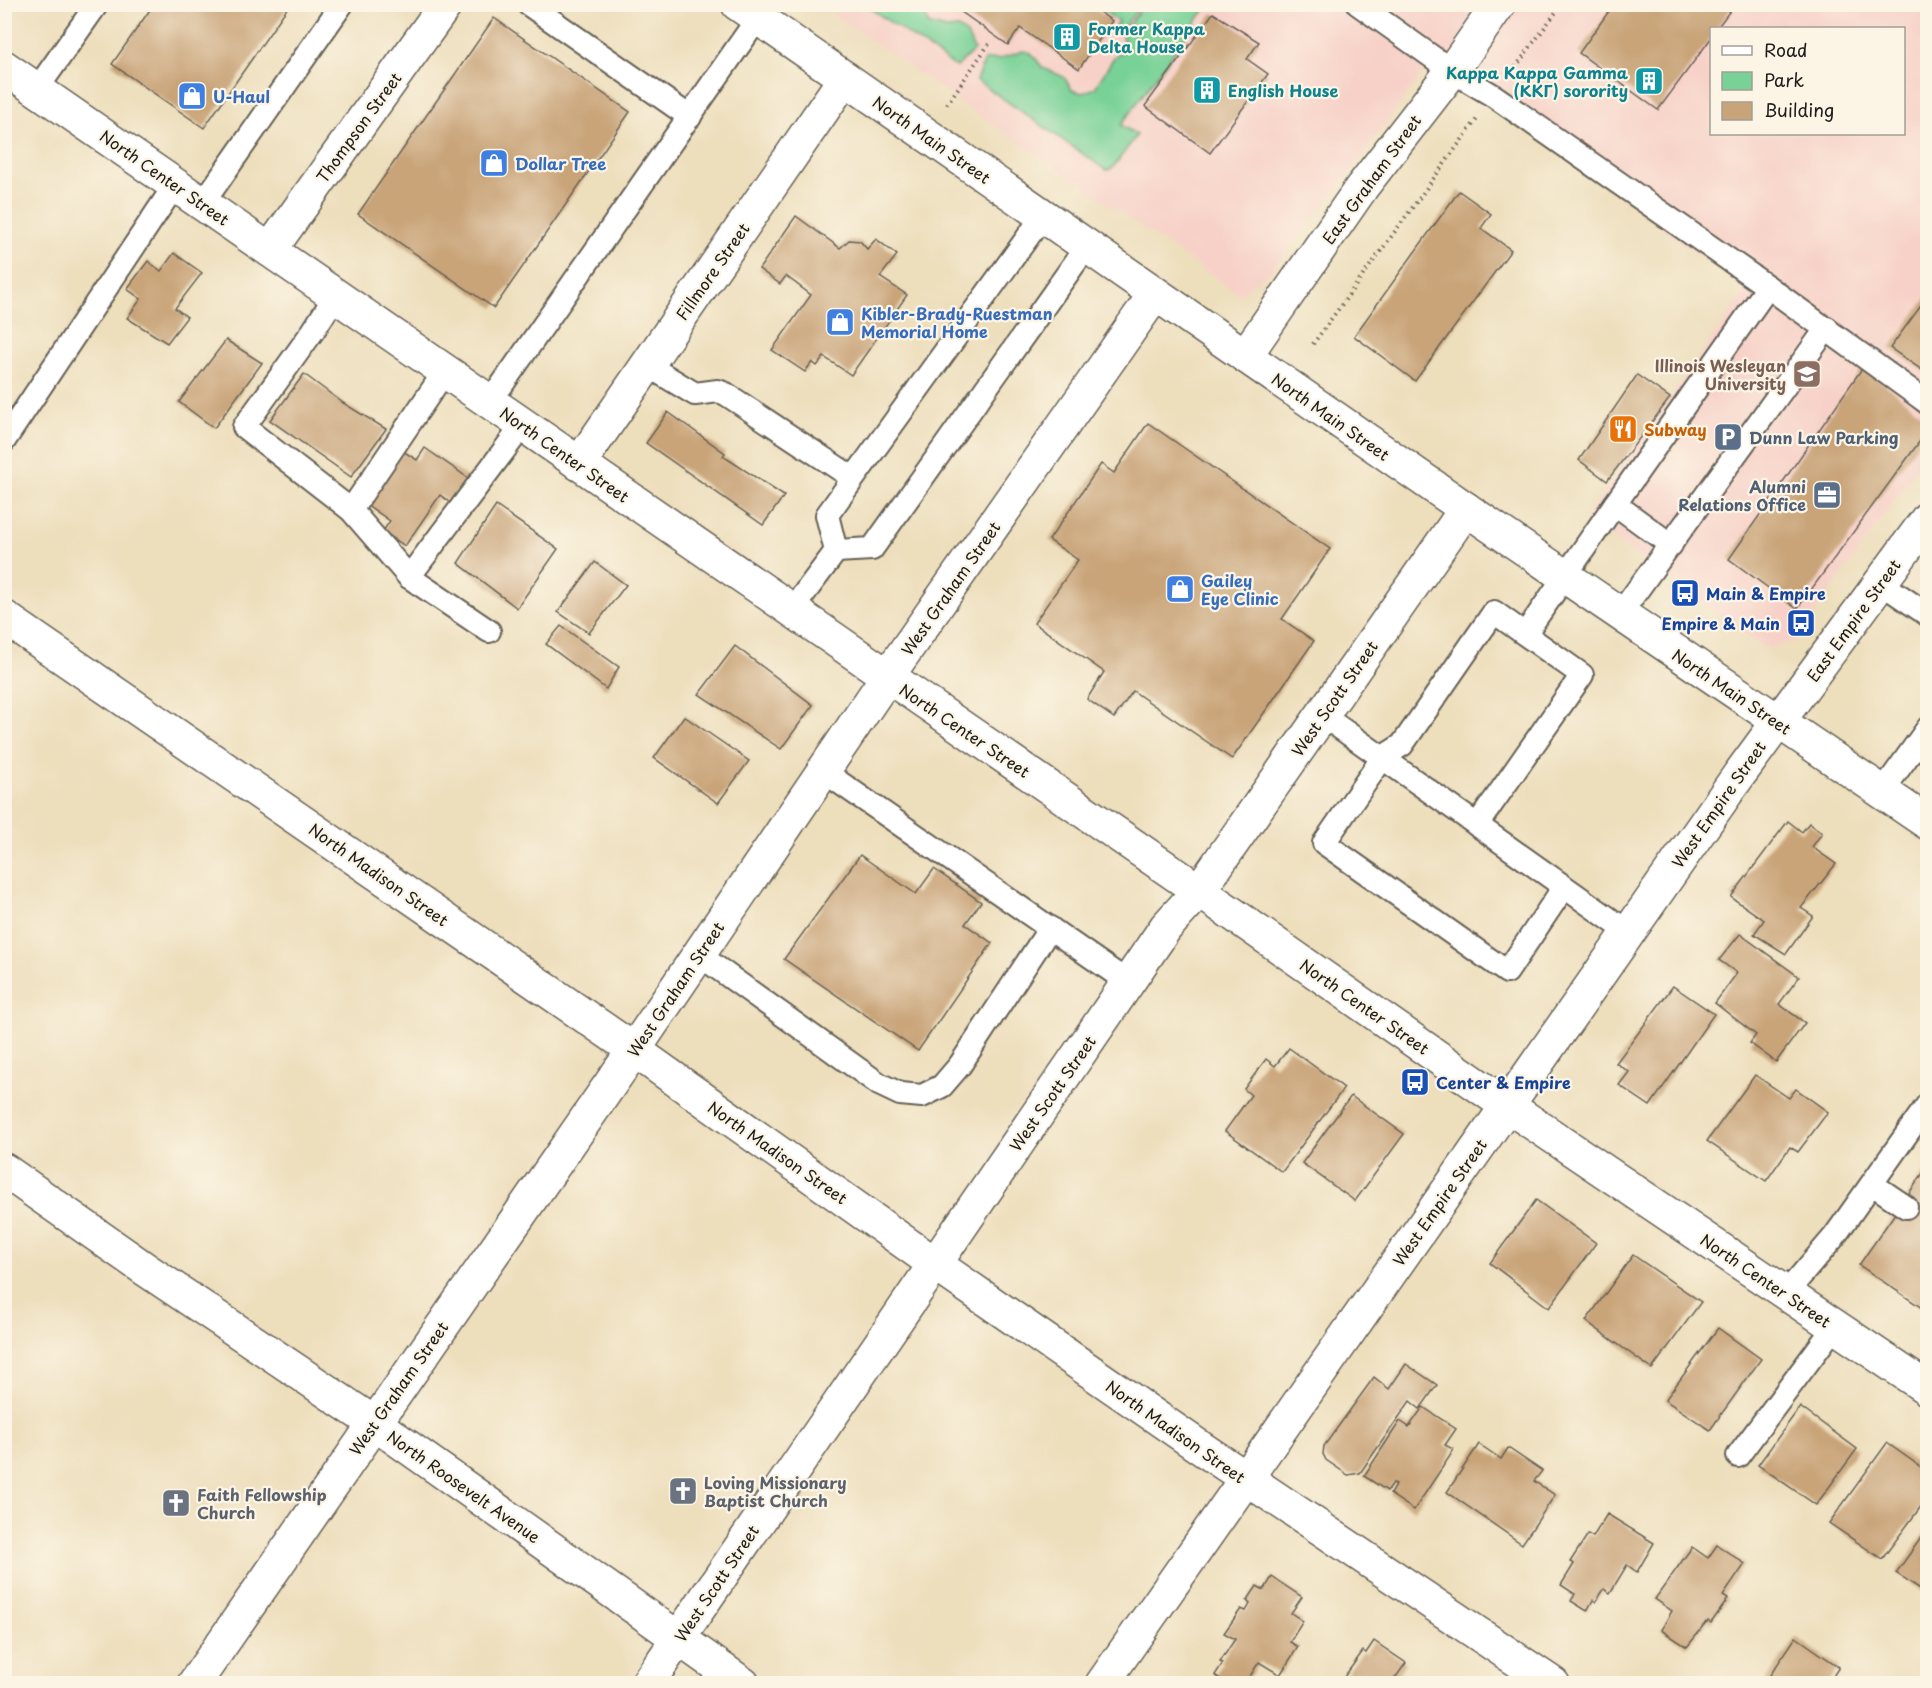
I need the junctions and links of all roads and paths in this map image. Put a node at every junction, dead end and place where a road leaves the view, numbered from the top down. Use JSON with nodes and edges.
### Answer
{"nodes":[{"id":1,"x":97,"y":4,"type":"edge"},
{"id":2,"x":342,"y":4,"type":"edge"},
{"id":3,"x":446,"y":4,"type":"edge"},
{"id":4,"x":528,"y":4,"type":"edge"},
{"id":5,"x":1358,"y":4,"type":"edge"},
{"id":6,"x":1500,"y":4,"type":"edge"},
{"id":7,"x":1562,"y":4,"type":"edge"},
{"id":8,"x":748,"y":11,"type":"edge"},
{"id":9,"x":991,"y":41,"type":"dead end"},
{"id":10,"x":4,"y":67,"type":"edge"},
{"id":11,"x":1452,"y":71,"type":"junction"},
{"id":12,"x":845,"y":78,"type":"junction"},
{"id":13,"x":37,"y":89,"type":"junction"},
{"id":14,"x":1494,"y":96,"type":"junction"},
{"id":15,"x":690,"y":117,"type":"junction"},
{"id":16,"x":926,"y":134,"type":"junction"},
{"id":17,"x":175,"y":184,"type":"junction"},
{"id":18,"x":203,"y":203,"type":"junction"},
{"id":19,"x":1043,"y":216,"type":"junction"},
{"id":20,"x":1087,"y":246,"type":"junction"},
{"id":21,"x":270,"y":250,"type":"junction"},
{"id":22,"x":1768,"y":287,"type":"junction"},
{"id":23,"x":1155,"y":294,"type":"junction"},
{"id":24,"x":336,"y":296,"type":"junction"},
{"id":25,"x":1827,"y":328,"type":"junction"},
{"id":26,"x":1313,"y":344,"type":"dead end"},
{"id":27,"x":1245,"y":356,"type":"junction"},
{"id":28,"x":647,"y":365,"type":"junction"},
{"id":29,"x":445,"y":371,"type":"junction"},
{"id":30,"x":490,"y":402,"type":"junction"},
{"id":31,"x":1928,"y":403,"type":"edge"},
{"id":32,"x":523,"y":425,"type":"junction"},
{"id":33,"x":4,"y":441,"type":"edge"},
{"id":34,"x":579,"y":464,"type":"junction"},
{"id":35,"x":853,"y":478,"type":"junction"},
{"id":36,"x":1615,"y":504,"type":"junction"},
{"id":37,"x":351,"y":510,"type":"junction"},
{"id":38,"x":1466,"y":510,"type":"junction"},
{"id":39,"x":1928,"y":518,"type":"edge"},
{"id":40,"x":1671,"y":545,"type":"junction"},
{"id":41,"x":836,"y":551,"type":"junction"},
{"id":42,"x":409,"y":577,"type":"junction"},
{"id":43,"x":1564,"y":577,"type":"junction"},
{"id":44,"x":1881,"y":583,"type":"junction"},
{"id":45,"x":791,"y":611,"type":"junction"},
{"id":46,"x":1620,"y":614,"type":"junction"},
{"id":47,"x":1928,"y":615,"type":"edge"},
{"id":48,"x":4,"y":617,"type":"edge"},
{"id":49,"x":489,"y":631,"type":"dead end"},
{"id":50,"x":1525,"y":634,"type":"junction"},
{"id":51,"x":887,"y":677,"type":"junction"},
{"id":52,"x":1322,"y":715,"type":"junction"},
{"id":53,"x":1778,"y":722,"type":"junction"},
{"id":54,"x":1928,"y":729,"type":"edge"},
{"id":55,"x":1383,"y":757,"type":"junction"},
{"id":56,"x":823,"y":771,"type":"junction"},
{"id":57,"x":1882,"y":792,"type":"junction"},
{"id":58,"x":1928,"y":823,"type":"edge"},
{"id":59,"x":1477,"y":825,"type":"junction"},
{"id":60,"x":1564,"y":887,"type":"junction"},
{"id":61,"x":1199,"y":891,"type":"junction"},
{"id":62,"x":1050,"y":928,"type":"junction"},
{"id":63,"x":1628,"y":932,"type":"junction"},
{"id":64,"x":698,"y":954,"type":"junction"},
{"id":65,"x":1129,"y":982,"type":"junction"},
{"id":66,"x":634,"y":1050,"type":"junction"},
{"id":67,"x":1928,"y":1104,"type":"edge"},
{"id":68,"x":1506,"y":1105,"type":"junction"},
{"id":69,"x":4,"y":1170,"type":"edge"},
{"id":70,"x":1872,"y":1184,"type":"junction"},
{"id":71,"x":1906,"y":1207,"type":"dead end"},
{"id":72,"x":935,"y":1264,"type":"junction"},
{"id":73,"x":1786,"y":1293,"type":"junction"},
{"id":74,"x":1834,"y":1326,"type":"junction"},
{"id":75,"x":1928,"y":1389,"type":"edge"},
{"id":76,"x":374,"y":1423,"type":"junction"},
{"id":77,"x":1738,"y":1456,"type":"dead end"},
{"id":78,"x":1246,"y":1479,"type":"junction"},
{"id":79,"x":679,"y":1638,"type":"junction"},
{"id":80,"x":194,"y":1683,"type":"edge"},
{"id":81,"x":647,"y":1683,"type":"edge"},
{"id":82,"x":743,"y":1683,"type":"edge"},
{"id":83,"x":1102,"y":1683,"type":"edge"},
{"id":84,"x":1553,"y":1683,"type":"edge"}],
"edges":[{"from":1,"to":13,"type":"lane"},
{"from":2,"to":18,"type":"lane"},
{"from":3,"to":21,"type":"street","name":"Thompson Street"},
{"from":4,"to":15,"type":"lane"},
{"from":5,"to":11,"type":"lane"},
{"from":6,"to":11,"type":"street","name":"East Graham Street"},
{"from":7,"to":14,"type":"path"},
{"from":8,"to":12,"type":"street","name":"North Main Street"},
{"from":8,"to":15,"type":"lane"},
{"from":9,"to":16,"type":"path"},
{"from":10,"to":13,"type":"street","name":"North Center Street"},
{"from":11,"to":14,"type":"lane"},
{"from":11,"to":27,"type":"street","name":"East Graham Street"},
{"from":12,"to":16,"type":"street","name":"North Main Street"},
{"from":12,"to":28,"type":"street","name":"Fillmore Street"},
{"from":13,"to":17,"type":"street","name":"North Center Street"},
{"from":14,"to":22,"type":"lane"},
{"from":14,"to":26,"type":"path"},
{"from":15,"to":30,"type":"lane"},
{"from":16,"to":19,"type":"street","name":"North Main Street"},
{"from":17,"to":18,"type":"street","name":"North Center Street"},
{"from":17,"to":33,"type":"lane"},
{"from":18,"to":21,"type":"street","name":"North Center Street"},
{"from":19,"to":20,"type":"street","name":"North Main Street"},
{"from":19,"to":35,"type":"lane"},
{"from":20,"to":23,"type":"street","name":"North Main Street"},
{"from":20,"to":41,"type":"lane"},
{"from":21,"to":24,"type":"street","name":"North Center Street"},
{"from":22,"to":25,"type":"lane"},
{"from":22,"to":36,"type":"lane"},
{"from":23,"to":27,"type":"street","name":"North Main Street"},
{"from":23,"to":51,"type":"street","name":"West Graham Street"},
{"from":24,"to":29,"type":"street","name":"North Center Street"},
{"from":24,"to":37,"type":"lane"},
{"from":25,"to":31,"type":"lane"},
{"from":25,"to":40,"type":"lane"},
{"from":27,"to":38,"type":"street","name":"North Main Street"},
{"from":28,"to":34,"type":"street","name":"Fillmore Street"},
{"from":28,"to":35,"type":"lane"},
{"from":29,"to":30,"type":"street","name":"North Center Street"},
{"from":29,"to":37,"type":"lane"},
{"from":30,"to":32,"type":"street","name":"North Center Street"},
{"from":32,"to":34,"type":"street","name":"North Center Street"},
{"from":32,"to":42,"type":"lane"},
{"from":34,"to":45,"type":"street","name":"North Center Street"},
{"from":35,"to":41,"type":"lane"},
{"from":36,"to":40,"type":"lane"},
{"from":36,"to":43,"type":"lane"},
{"from":37,"to":42,"type":"lane"},
{"from":38,"to":43,"type":"street","name":"North Main Street"},
{"from":38,"to":52,"type":"street","name":"West Scott Street"},
{"from":39,"to":44,"type":"street","name":"East Empire Street"},
{"from":40,"to":46,"type":"lane"},
{"from":41,"to":45,"type":"lane"},
{"from":42,"to":49,"type":"lane"},
{"from":43,"to":46,"type":"street","name":"North Main Street"},
{"from":43,"to":50,"type":"lane"},
{"from":44,"to":47,"type":"lane"},
{"from":44,"to":53,"type":"street","name":"East Empire Street"},
{"from":45,"to":51,"type":"street","name":"North Center Street"},
{"from":46,"to":53,"type":"street","name":"North Main Street"},
{"from":48,"to":66,"type":"street","name":"North Madison Street"},
{"from":50,"to":55,"type":"lane"},
{"from":50,"to":59,"type":"lane"},
{"from":51,"to":56,"type":"street","name":"West Graham Street"},
{"from":51,"to":61,"type":"street","name":"North Center Street"},
{"from":52,"to":55,"type":"lane"},
{"from":52,"to":61,"type":"street","name":"West Scott Street"},
{"from":53,"to":57,"type":"street","name":"North Main Street"},
{"from":53,"to":63,"type":"street","name":"West Empire Street"},
{"from":54,"to":57,"type":"lane"},
{"from":55,"to":59,"type":"lane"},
{"from":55,"to":60,"type":"lane"},
{"from":56,"to":62,"type":"lane"},
{"from":56,"to":64,"type":"street","name":"West Graham Street"},
{"from":57,"to":58,"type":"street","name":"North Main Street"},
{"from":59,"to":60,"type":"lane"},
{"from":60,"to":63,"type":"lane"},
{"from":61,"to":65,"type":"street","name":"West Scott Street"},
{"from":61,"to":68,"type":"street","name":"North Center Street"},
{"from":62,"to":64,"type":"lane"},
{"from":62,"to":65,"type":"lane"},
{"from":63,"to":68,"type":"street","name":"West Empire Street"},
{"from":64,"to":66,"type":"street","name":"West Graham Street"},
{"from":65,"to":72,"type":"street","name":"West Scott Street"},
{"from":66,"to":72,"type":"street","name":"North Madison Street"},
{"from":66,"to":76,"type":"street","name":"West Graham Street"},
{"from":67,"to":70,"type":"lane"},
{"from":68,"to":73,"type":"street","name":"North Center Street"},
{"from":68,"to":78,"type":"street","name":"West Empire Street"},
{"from":69,"to":76,"type":"street","name":"North Roosevelt Avenue"},
{"from":70,"to":71,"type":"lane"},
{"from":70,"to":73,"type":"lane"},
{"from":72,"to":78,"type":"street","name":"North Madison Street"},
{"from":72,"to":79,"type":"street","name":"West Scott Street"},
{"from":73,"to":74,"type":"street","name":"North Center Street"},
{"from":74,"to":75,"type":"street","name":"North Center Street"},
{"from":74,"to":77,"type":"lane"},
{"from":76,"to":79,"type":"street","name":"North Roosevelt Avenue"},
{"from":76,"to":80,"type":"street","name":"West Graham Street"},
{"from":78,"to":83,"type":"street","name":"West Empire Street"},
{"from":78,"to":84,"type":"street","name":"North Madison Street"},
{"from":79,"to":81,"type":"street","name":"West Scott Street"},
{"from":79,"to":82,"type":"street","name":"North Roosevelt Avenue"}]}
